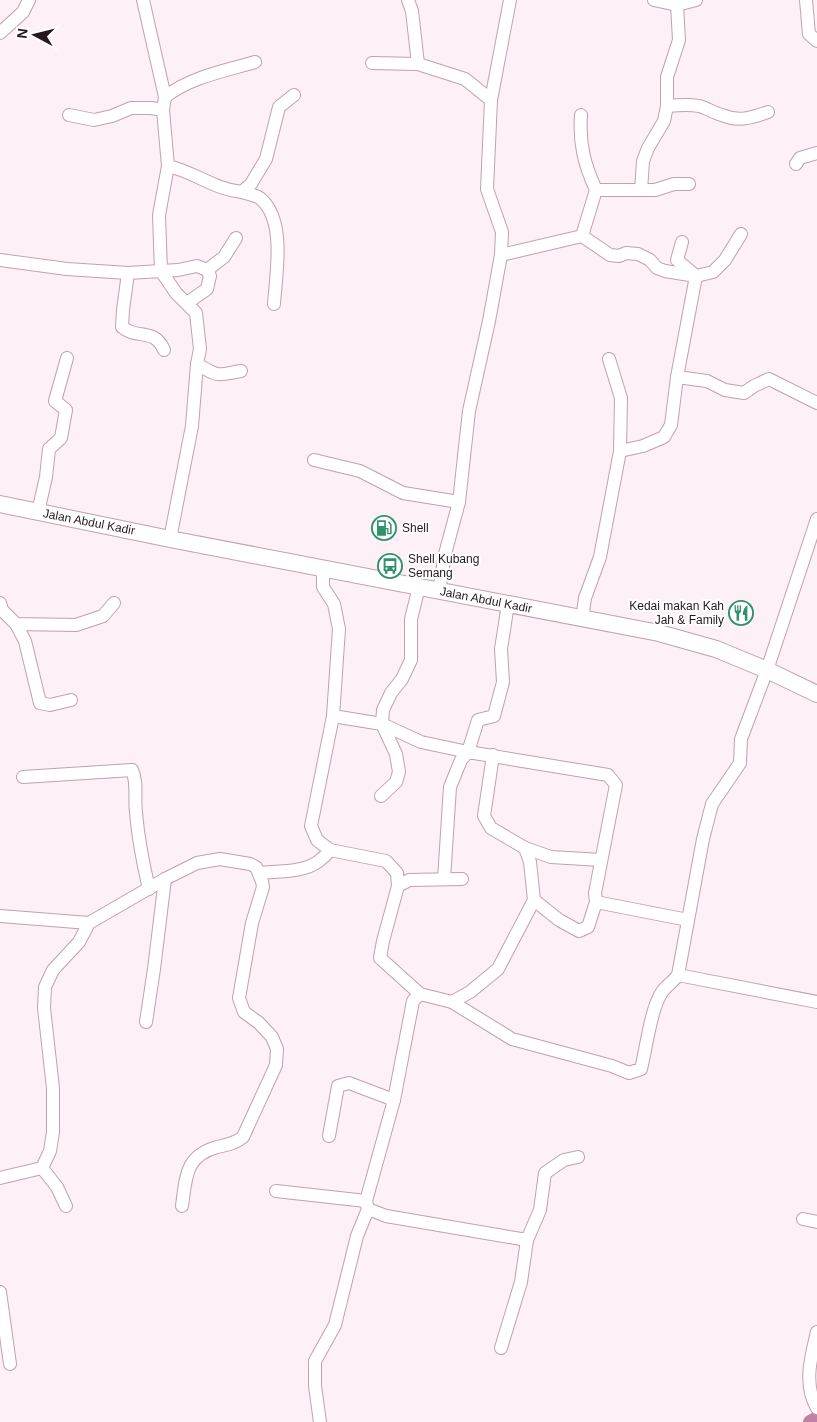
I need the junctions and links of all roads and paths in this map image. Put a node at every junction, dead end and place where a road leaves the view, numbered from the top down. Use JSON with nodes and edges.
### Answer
{"nodes":[{"id":1,"x":29,"y":0,"type":"edge"},
{"id":2,"x":143,"y":0,"type":"edge"},
{"id":3,"x":408,"y":0,"type":"edge"},
{"id":4,"x":510,"y":0,"type":"edge"},
{"id":5,"x":654,"y":0,"type":"edge"},
{"id":6,"x":806,"y":0,"type":"edge"},
{"id":7,"x":688,"y":2,"type":"edge"},
{"id":8,"x":0,"y":32,"type":"edge"},
{"id":9,"x":817,"y":41,"type":"edge"},
{"id":10,"x":255,"y":62,"type":"dead end"},
{"id":11,"x":372,"y":63,"type":"dead end"},
{"id":12,"x":418,"y":64,"type":"junction"},
{"id":13,"x":294,"y":95,"type":"dead end"},
{"id":14,"x":165,"y":97,"type":"junction"},
{"id":15,"x":491,"y":100,"type":"junction"},
{"id":16,"x":668,"y":106,"type":"junction"},
{"id":17,"x":164,"y":110,"type":"junction"},
{"id":18,"x":768,"y":112,"type":"dead end"},
{"id":19,"x":581,"y":115,"type":"dead end"},
{"id":20,"x":69,"y":116,"type":"dead end"},
{"id":21,"x":817,"y":153,"type":"edge"},
{"id":22,"x":796,"y":164,"type":"dead end"},
{"id":23,"x":168,"y":166,"type":"junction"},
{"id":24,"x":690,"y":184,"type":"dead end"},
{"id":25,"x":596,"y":190,"type":"junction"},
{"id":26,"x":641,"y":190,"type":"junction"},
{"id":27,"x":242,"y":192,"type":"junction"},
{"id":28,"x":741,"y":234,"type":"dead end"},
{"id":29,"x":582,"y":236,"type":"junction"},
{"id":30,"x":236,"y":238,"type":"dead end"},
{"id":31,"x":682,"y":242,"type":"dead end"},
{"id":32,"x":501,"y":255,"type":"junction"},
{"id":33,"x":0,"y":260,"type":"edge"},
{"id":34,"x":207,"y":270,"type":"junction"},
{"id":35,"x":161,"y":271,"type":"junction"},
{"id":36,"x":128,"y":273,"type":"junction"},
{"id":37,"x":696,"y":276,"type":"junction"},
{"id":38,"x":187,"y":303,"type":"junction"},
{"id":39,"x":274,"y":304,"type":"dead end"},
{"id":40,"x":164,"y":350,"type":"dead end"},
{"id":41,"x":67,"y":358,"type":"dead end"},
{"id":42,"x":609,"y":359,"type":"dead end"},
{"id":43,"x":197,"y":364,"type":"junction"},
{"id":44,"x":241,"y":371,"type":"dead end"},
{"id":45,"x":677,"y":378,"type":"junction"},
{"id":46,"x":817,"y":402,"type":"edge"},
{"id":47,"x":620,"y":452,"type":"junction"},
{"id":48,"x":314,"y":460,"type":"dead end"},
{"id":49,"x":459,"y":502,"type":"junction"},
{"id":50,"x":0,"y":504,"type":"edge"},
{"id":51,"x":38,"y":512,"type":"junction"},
{"id":52,"x":817,"y":519,"type":"edge"},
{"id":53,"x":170,"y":539,"type":"junction"},
{"id":54,"x":323,"y":568,"type":"junction"},
{"id":55,"x":419,"y":587,"type":"junction"},
{"id":56,"x":439,"y":591,"type":"junction"},
{"id":57,"x":0,"y":603,"type":"edge"},
{"id":58,"x":114,"y":603,"type":"dead end"},
{"id":59,"x":508,"y":604,"type":"junction"},
{"id":60,"x":582,"y":619,"type":"junction"},
{"id":61,"x":16,"y":624,"type":"junction"},
{"id":62,"x":766,"y":670,"type":"junction"},
{"id":63,"x":817,"y":694,"type":"edge"},
{"id":64,"x":71,"y":700,"type":"dead end"},
{"id":65,"x":333,"y":716,"type":"junction"},
{"id":66,"x":382,"y":724,"type":"junction"},
{"id":67,"x":468,"y":752,"type":"junction"},
{"id":68,"x":493,"y":755,"type":"junction"},
{"id":69,"x":23,"y":777,"type":"dead end"},
{"id":70,"x":381,"y":796,"type":"dead end"},
{"id":71,"x":525,"y":848,"type":"junction"},
{"id":72,"x":330,"y":850,"type":"junction"},
{"id":73,"x":601,"y":860,"type":"junction"},
{"id":74,"x":259,"y":873,"type":"junction"},
{"id":75,"x":165,"y":879,"type":"junction"},
{"id":76,"x":444,"y":879,"type":"junction"},
{"id":77,"x":462,"y":879,"type":"dead end"},
{"id":78,"x":398,"y":886,"type":"junction"},
{"id":79,"x":149,"y":889,"type":"junction"},
{"id":80,"x":534,"y":900,"type":"junction"},
{"id":81,"x":596,"y":902,"type":"junction"},
{"id":82,"x":0,"y":916,"type":"edge"},
{"id":83,"x":688,"y":920,"type":"junction"},
{"id":84,"x":89,"y":923,"type":"junction"},
{"id":85,"x":678,"y":975,"type":"junction"},
{"id":86,"x":420,"y":994,"type":"junction"},
{"id":87,"x":452,"y":1002,"type":"junction"},
{"id":88,"x":817,"y":1002,"type":"edge"},
{"id":89,"x":146,"y":1022,"type":"dead end"},
{"id":90,"x":394,"y":1100,"type":"junction"},
{"id":91,"x":329,"y":1136,"type":"dead end"},
{"id":92,"x":578,"y":1157,"type":"dead end"},
{"id":93,"x":42,"y":1168,"type":"junction"},
{"id":94,"x":0,"y":1178,"type":"edge"},
{"id":95,"x":276,"y":1192,"type":"dead end"},
{"id":96,"x":367,"y":1205,"type":"junction"},
{"id":97,"x":66,"y":1206,"type":"dead end"},
{"id":98,"x":182,"y":1206,"type":"dead end"},
{"id":99,"x":803,"y":1219,"type":"dead end"},
{"id":100,"x":817,"y":1222,"type":"edge"},
{"id":101,"x":527,"y":1240,"type":"junction"},
{"id":102,"x":0,"y":1292,"type":"edge"},
{"id":103,"x":817,"y":1332,"type":"edge"},
{"id":104,"x":501,"y":1348,"type":"dead end"},
{"id":105,"x":10,"y":1364,"type":"dead end"},
{"id":106,"x":816,"y":1406,"type":"edge"},
{"id":107,"x":320,"y":1422,"type":"edge"}],
"edges":[{"from":1,"to":8,"type":"street"},
{"from":2,"to":14,"type":"street"},
{"from":3,"to":12,"type":"street"},
{"from":4,"to":15,"type":"street"},
{"from":5,"to":7,"type":"street"},
{"from":6,"to":9,"type":"street"},
{"from":7,"to":16,"type":"street"},
{"from":10,"to":14,"type":"street"},
{"from":11,"to":12,"type":"street"},
{"from":12,"to":15,"type":"street"},
{"from":13,"to":27,"type":"street"},
{"from":14,"to":17,"type":"street"},
{"from":15,"to":32,"type":"street"},
{"from":16,"to":18,"type":"street"},
{"from":16,"to":26,"type":"street"},
{"from":17,"to":20,"type":"street"},
{"from":17,"to":23,"type":"street"},
{"from":19,"to":25,"type":"street"},
{"from":21,"to":22,"type":"street"},
{"from":23,"to":27,"type":"street"},
{"from":23,"to":35,"type":"street"},
{"from":24,"to":26,"type":"street"},
{"from":25,"to":26,"type":"street"},
{"from":25,"to":29,"type":"street"},
{"from":27,"to":39,"type":"street"},
{"from":28,"to":37,"type":"street"},
{"from":29,"to":32,"type":"street"},
{"from":29,"to":37,"type":"street"},
{"from":30,"to":34,"type":"street"},
{"from":31,"to":37,"type":"street"},
{"from":32,"to":49,"type":"street"},
{"from":33,"to":36,"type":"street"},
{"from":34,"to":35,"type":"street"},
{"from":34,"to":38,"type":"street"},
{"from":35,"to":36,"type":"street"},
{"from":35,"to":38,"type":"street"},
{"from":36,"to":40,"type":"street"},
{"from":37,"to":45,"type":"street"},
{"from":38,"to":43,"type":"street"},
{"from":41,"to":51,"type":"street"},
{"from":42,"to":47,"type":"street"},
{"from":43,"to":44,"type":"street"},
{"from":43,"to":53,"type":"street"},
{"from":45,"to":46,"type":"street"},
{"from":45,"to":47,"type":"street"},
{"from":47,"to":60,"type":"street"},
{"from":48,"to":49,"type":"street"},
{"from":49,"to":56,"type":"street"},
{"from":50,"to":51,"type":"main road","name":"Jalan Abdul Kadir"},
{"from":51,"to":53,"type":"main road","name":"Jalan Abdul Kadir"},
{"from":52,"to":62,"type":"street"},
{"from":53,"to":54,"type":"main road","name":"Jalan Abdul Kadir"},
{"from":54,"to":55,"type":"main road","name":"Jalan Abdul Kadir"},
{"from":54,"to":65,"type":"street"},
{"from":55,"to":56,"type":"main road","name":"Jalan Abdul Kadir"},
{"from":55,"to":66,"type":"street"},
{"from":56,"to":59,"type":"main road","name":"Jalan Abdul Kadir"},
{"from":57,"to":61,"type":"street"},
{"from":58,"to":61,"type":"street"},
{"from":59,"to":60,"type":"main road","name":"Jalan Abdul Kadir"},
{"from":59,"to":67,"type":"street"},
{"from":60,"to":62,"type":"main road","name":"Jalan Abdul Kadir"},
{"from":61,"to":64,"type":"street"},
{"from":62,"to":63,"type":"main road","name":"Jalan Abdul Kadir"},
{"from":62,"to":83,"type":"street"},
{"from":65,"to":66,"type":"street"},
{"from":65,"to":72,"type":"street"},
{"from":66,"to":67,"type":"street"},
{"from":66,"to":70,"type":"street"},
{"from":67,"to":68,"type":"street"},
{"from":67,"to":76,"type":"street"},
{"from":68,"to":71,"type":"street"},
{"from":68,"to":73,"type":"street"},
{"from":69,"to":79,"type":"street"},
{"from":71,"to":73,"type":"street"},
{"from":71,"to":80,"type":"street"},
{"from":72,"to":74,"type":"street"},
{"from":72,"to":78,"type":"street"},
{"from":73,"to":81,"type":"street"},
{"from":74,"to":75,"type":"street"},
{"from":74,"to":98,"type":"street"},
{"from":75,"to":79,"type":"street"},
{"from":75,"to":89,"type":"street"},
{"from":76,"to":77,"type":"street"},
{"from":76,"to":78,"type":"street"},
{"from":78,"to":86,"type":"street"},
{"from":79,"to":84,"type":"street"},
{"from":80,"to":81,"type":"street"},
{"from":80,"to":87,"type":"street"},
{"from":81,"to":83,"type":"street"},
{"from":82,"to":84,"type":"street"},
{"from":83,"to":85,"type":"street"},
{"from":84,"to":93,"type":"street"},
{"from":85,"to":87,"type":"street"},
{"from":85,"to":88,"type":"street"},
{"from":86,"to":87,"type":"street"},
{"from":86,"to":90,"type":"street"},
{"from":90,"to":91,"type":"street"},
{"from":90,"to":96,"type":"street"},
{"from":92,"to":101,"type":"street"},
{"from":93,"to":94,"type":"street"},
{"from":93,"to":97,"type":"street"},
{"from":95,"to":96,"type":"street"},
{"from":96,"to":101,"type":"street"},
{"from":96,"to":107,"type":"street"},
{"from":99,"to":100,"type":"street"},
{"from":101,"to":104,"type":"street"},
{"from":102,"to":105,"type":"street"},
{"from":103,"to":106,"type":"street"}]}
